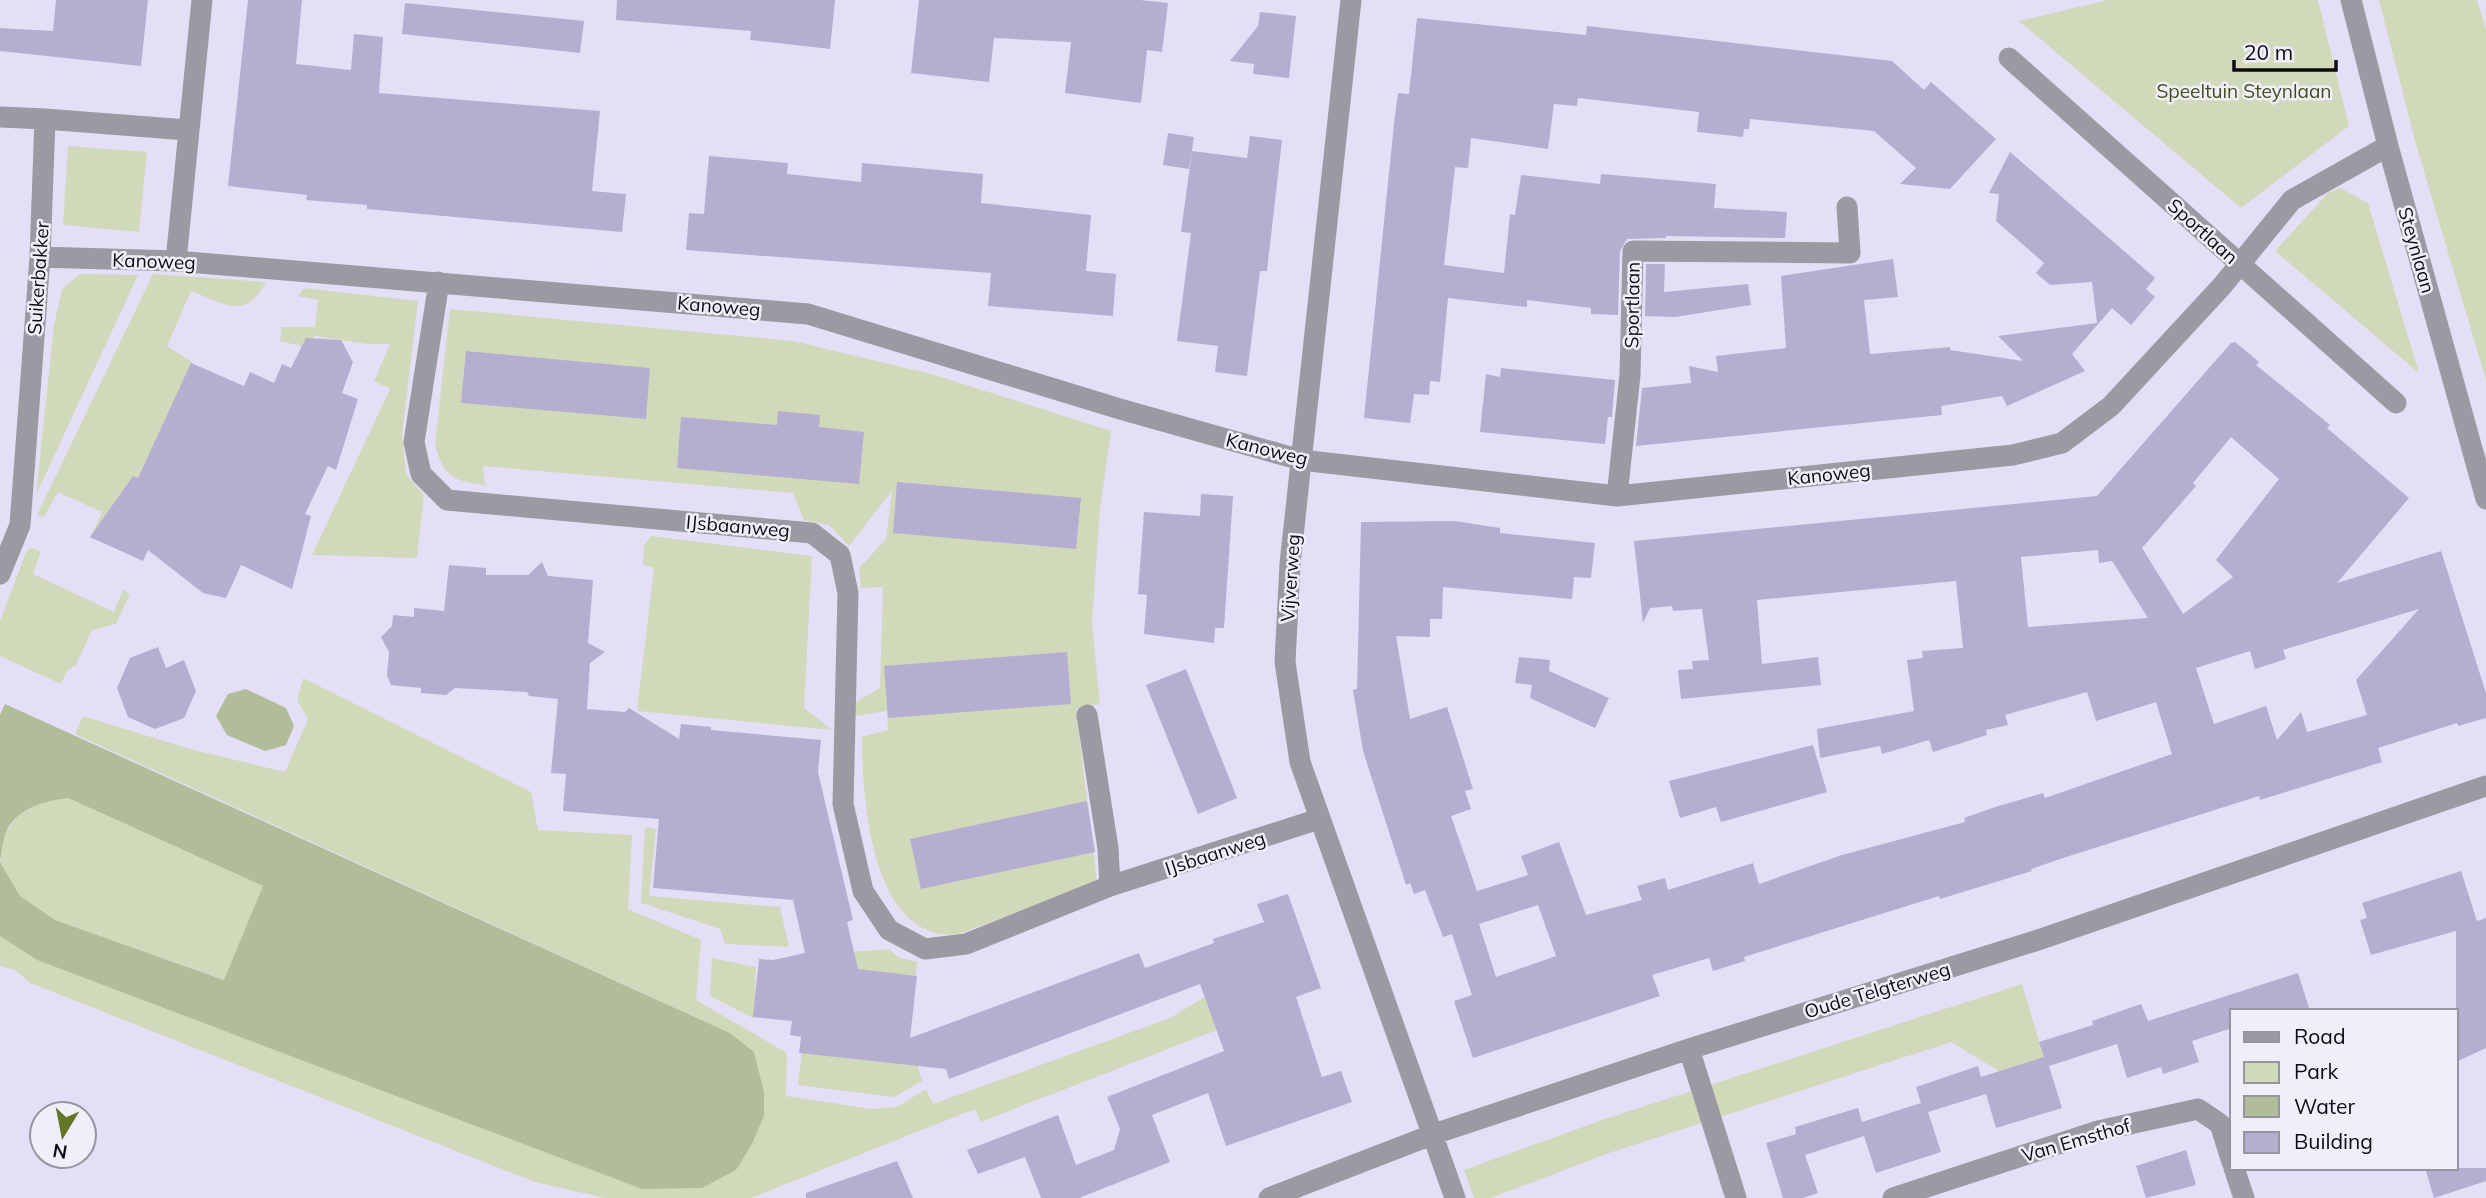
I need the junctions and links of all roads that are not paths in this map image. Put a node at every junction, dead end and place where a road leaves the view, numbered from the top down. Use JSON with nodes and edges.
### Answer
{"nodes":[{"id":1,"x":202,"y":0,"type":"edge"},
{"id":2,"x":1351,"y":0,"type":"edge"},
{"id":3,"x":2351,"y":0,"type":"edge"},
{"id":4,"x":2009,"y":58,"type":"dead end"},
{"id":5,"x":0,"y":117,"type":"edge"},
{"id":6,"x":45,"y":119,"type":"junction"},
{"id":7,"x":187,"y":130,"type":"junction"},
{"id":8,"x":2388,"y":146,"type":"junction"},
{"id":9,"x":1847,"y":207,"type":"dead end"},
{"id":10,"x":40,"y":257,"type":"junction"},
{"id":11,"x":176,"y":261,"type":"junction"},
{"id":12,"x":2240,"y":264,"type":"junction"},
{"id":13,"x":439,"y":282,"type":"junction"},
{"id":14,"x":2396,"y":403,"type":"dead end"},
{"id":15,"x":1301,"y":460,"type":"junction"},
{"id":16,"x":1617,"y":496,"type":"junction"},
{"id":17,"x":2486,"y":499,"type":"edge"},
{"id":18,"x":0,"y":574,"type":"edge"},
{"id":19,"x":1087,"y":715,"type":"dead end"},
{"id":20,"x":2486,"y":786,"type":"edge"},
{"id":21,"x":1319,"y":819,"type":"junction"},
{"id":22,"x":1110,"y":886,"type":"junction"},
{"id":23,"x":1689,"y":1049,"type":"junction"},
{"id":24,"x":1434,"y":1134,"type":"junction"},
{"id":25,"x":2230,"y":1156,"type":"edge"},
{"id":26,"x":2235,"y":1170,"type":"edge"},
{"id":27,"x":1269,"y":1198,"type":"edge"},
{"id":28,"x":1455,"y":1198,"type":"edge"},
{"id":29,"x":1736,"y":1198,"type":"edge"},
{"id":30,"x":1893,"y":1198,"type":"edge"},
{"id":31,"x":2244,"y":1198,"type":"edge"}],
"edges":[{"from":1,"to":7,"type":"street"},
{"from":2,"to":15,"type":"street","name":"Vijverweg"},
{"from":3,"to":8,"type":"street","name":"Steynlaan"},
{"from":4,"to":12,"type":"street","name":"Sportlaan"},
{"from":5,"to":6,"type":"street"},
{"from":6,"to":7,"type":"street"},
{"from":6,"to":10,"type":"street","name":"Suikerbakker"},
{"from":7,"to":11,"type":"street"},
{"from":8,"to":12,"type":"street","name":"Kanoweg"},
{"from":8,"to":17,"type":"street","name":"Steynlaan"},
{"from":9,"to":16,"type":"street","name":"Sportlaan"},
{"from":10,"to":11,"type":"street","name":"Kanoweg"},
{"from":10,"to":18,"type":"street","name":"Suikerbakker"},
{"from":11,"to":13,"type":"street","name":"Kanoweg"},
{"from":12,"to":14,"type":"street","name":"Sportlaan"},
{"from":12,"to":16,"type":"street","name":"Kanoweg"},
{"from":13,"to":15,"type":"street","name":"Kanoweg"},
{"from":13,"to":22,"type":"street","name":"IJsbaanweg"},
{"from":15,"to":16,"type":"street","name":"Kanoweg"},
{"from":15,"to":21,"type":"street","name":"Vijverweg"},
{"from":19,"to":22,"type":"street"},
{"from":20,"to":23,"type":"street","name":"Oude Telgterweg"},
{"from":21,"to":22,"type":"street","name":"IJsbaanweg"},
{"from":21,"to":24,"type":"street","name":"Vijverweg"},
{"from":23,"to":24,"type":"street","name":"Oude Telgterweg"},
{"from":23,"to":29,"type":"street"},
{"from":24,"to":27,"type":"street","name":"Oude Telgterweg"},
{"from":24,"to":28,"type":"street","name":"Vijverweg"},
{"from":25,"to":30,"type":"street","name":"Van Emsthof"},
{"from":26,"to":31,"type":"street"}]}
